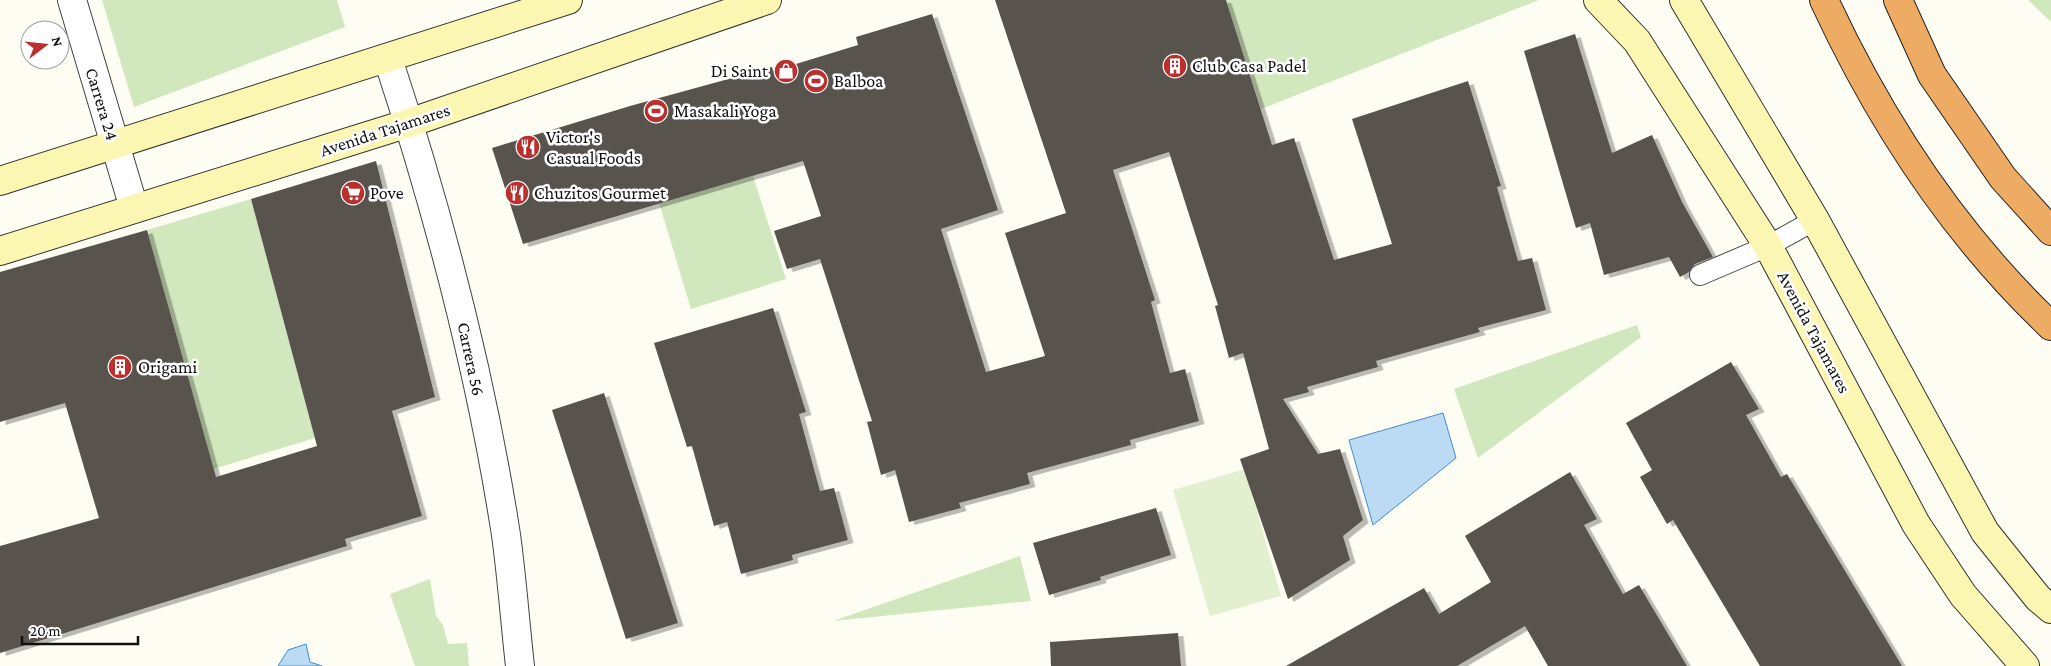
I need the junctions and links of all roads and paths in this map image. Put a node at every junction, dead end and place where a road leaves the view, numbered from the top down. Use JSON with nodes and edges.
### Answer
{"nodes":[{"id":1,"x":72,"y":0,"type":"edge"},
{"id":2,"x":568,"y":0,"type":"edge"},
{"id":3,"x":767,"y":0,"type":"edge"},
{"id":4,"x":1598,"y":0,"type":"edge"},
{"id":5,"x":1684,"y":0,"type":"edge"},
{"id":6,"x":1824,"y":0,"type":"edge"},
{"id":7,"x":1898,"y":0,"type":"edge"},
{"id":8,"x":388,"y":58,"type":"junction"},
{"id":9,"x":409,"y":123,"type":"junction"},
{"id":10,"x":114,"y":145,"type":"junction"},
{"id":11,"x":0,"y":181,"type":"edge"},
{"id":12,"x":134,"y":208,"type":"junction"},
{"id":13,"x":1815,"y":220,"type":"junction"},
{"id":14,"x":2051,"y":231,"type":"edge"},
{"id":15,"x":1768,"y":246,"type":"junction"},
{"id":16,"x":0,"y":251,"type":"edge"},
{"id":17,"x":1700,"y":275,"type":"dead end"},
{"id":18,"x":2051,"y":326,"type":"edge"},
{"id":19,"x":2051,"y":610,"type":"edge"},
{"id":20,"x":520,"y":666,"type":"edge"},
{"id":21,"x":2024,"y":666,"type":"edge"}],
"edges":[{"from":1,"to":10,"type":"street","name":"Carrera 24"},
{"from":2,"to":8,"type":"street"},
{"from":3,"to":9,"type":"street","name":"Avenida Tajamares"},
{"from":4,"to":15,"type":"street","name":"Avenida Tajamares"},
{"from":5,"to":13,"type":"street"},
{"from":6,"to":18,"type":"highway"},
{"from":7,"to":14,"type":"highway"},
{"from":8,"to":9,"type":"street","name":"Carrera 56"},
{"from":8,"to":10,"type":"street"},
{"from":9,"to":12,"type":"street","name":"Avenida Tajamares"},
{"from":9,"to":20,"type":"street","name":"Carrera 56"},
{"from":10,"to":11,"type":"street"},
{"from":10,"to":12,"type":"street","name":"Carrera 24"},
{"from":12,"to":16,"type":"street","name":"Avenida Tajamares"},
{"from":13,"to":15,"type":"lane"},
{"from":13,"to":19,"type":"street"},
{"from":15,"to":17,"type":"lane"},
{"from":15,"to":21,"type":"street","name":"Avenida Tajamares"}]}
